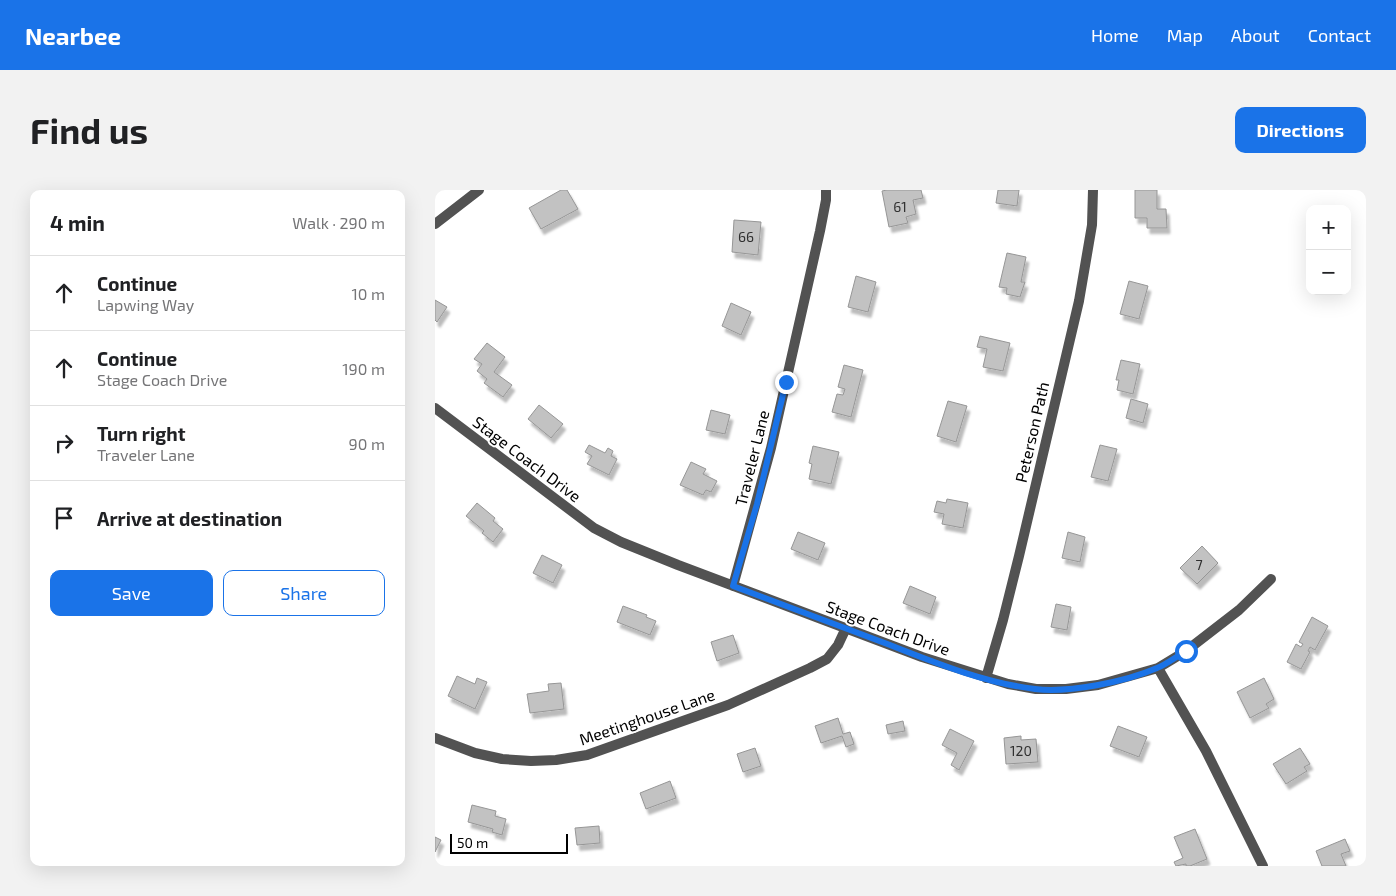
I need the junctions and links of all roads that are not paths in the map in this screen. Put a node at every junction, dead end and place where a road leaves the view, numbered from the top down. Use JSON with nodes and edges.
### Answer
{"nodes":[{"id":1,"x":479,"y":190,"type":"edge"},
{"id":2,"x":826,"y":190,"type":"edge"},
{"id":3,"x":1093,"y":190,"type":"edge"},
{"id":4,"x":435,"y":224,"type":"edge"},
{"id":5,"x":435,"y":408,"type":"edge"},
{"id":6,"x":1271,"y":579,"type":"dead end"},
{"id":7,"x":733,"y":586,"type":"junction"},
{"id":8,"x":846,"y":628,"type":"junction"},
{"id":9,"x":1158,"y":668,"type":"junction"},
{"id":10,"x":986,"y":678,"type":"junction"},
{"id":11,"x":435,"y":738,"type":"edge"},
{"id":12,"x":1263,"y":866,"type":"edge"}],
"edges":[{"from":1,"to":4,"type":"street"},
{"from":2,"to":7,"type":"street","name":"Traveler Lane"},
{"from":3,"to":10,"type":"street","name":"Peterson Path"},
{"from":5,"to":7,"type":"street","name":"Stage Coach Drive"},
{"from":6,"to":9,"type":"street","name":"Stage Coach Drive"},
{"from":7,"to":8,"type":"street","name":"Stage Coach Drive"},
{"from":8,"to":10,"type":"street","name":"Stage Coach Drive"},
{"from":8,"to":11,"type":"street","name":"Meetinghouse Lane"},
{"from":9,"to":10,"type":"street","name":"Stage Coach Drive"},
{"from":9,"to":12,"type":"street"}]}
